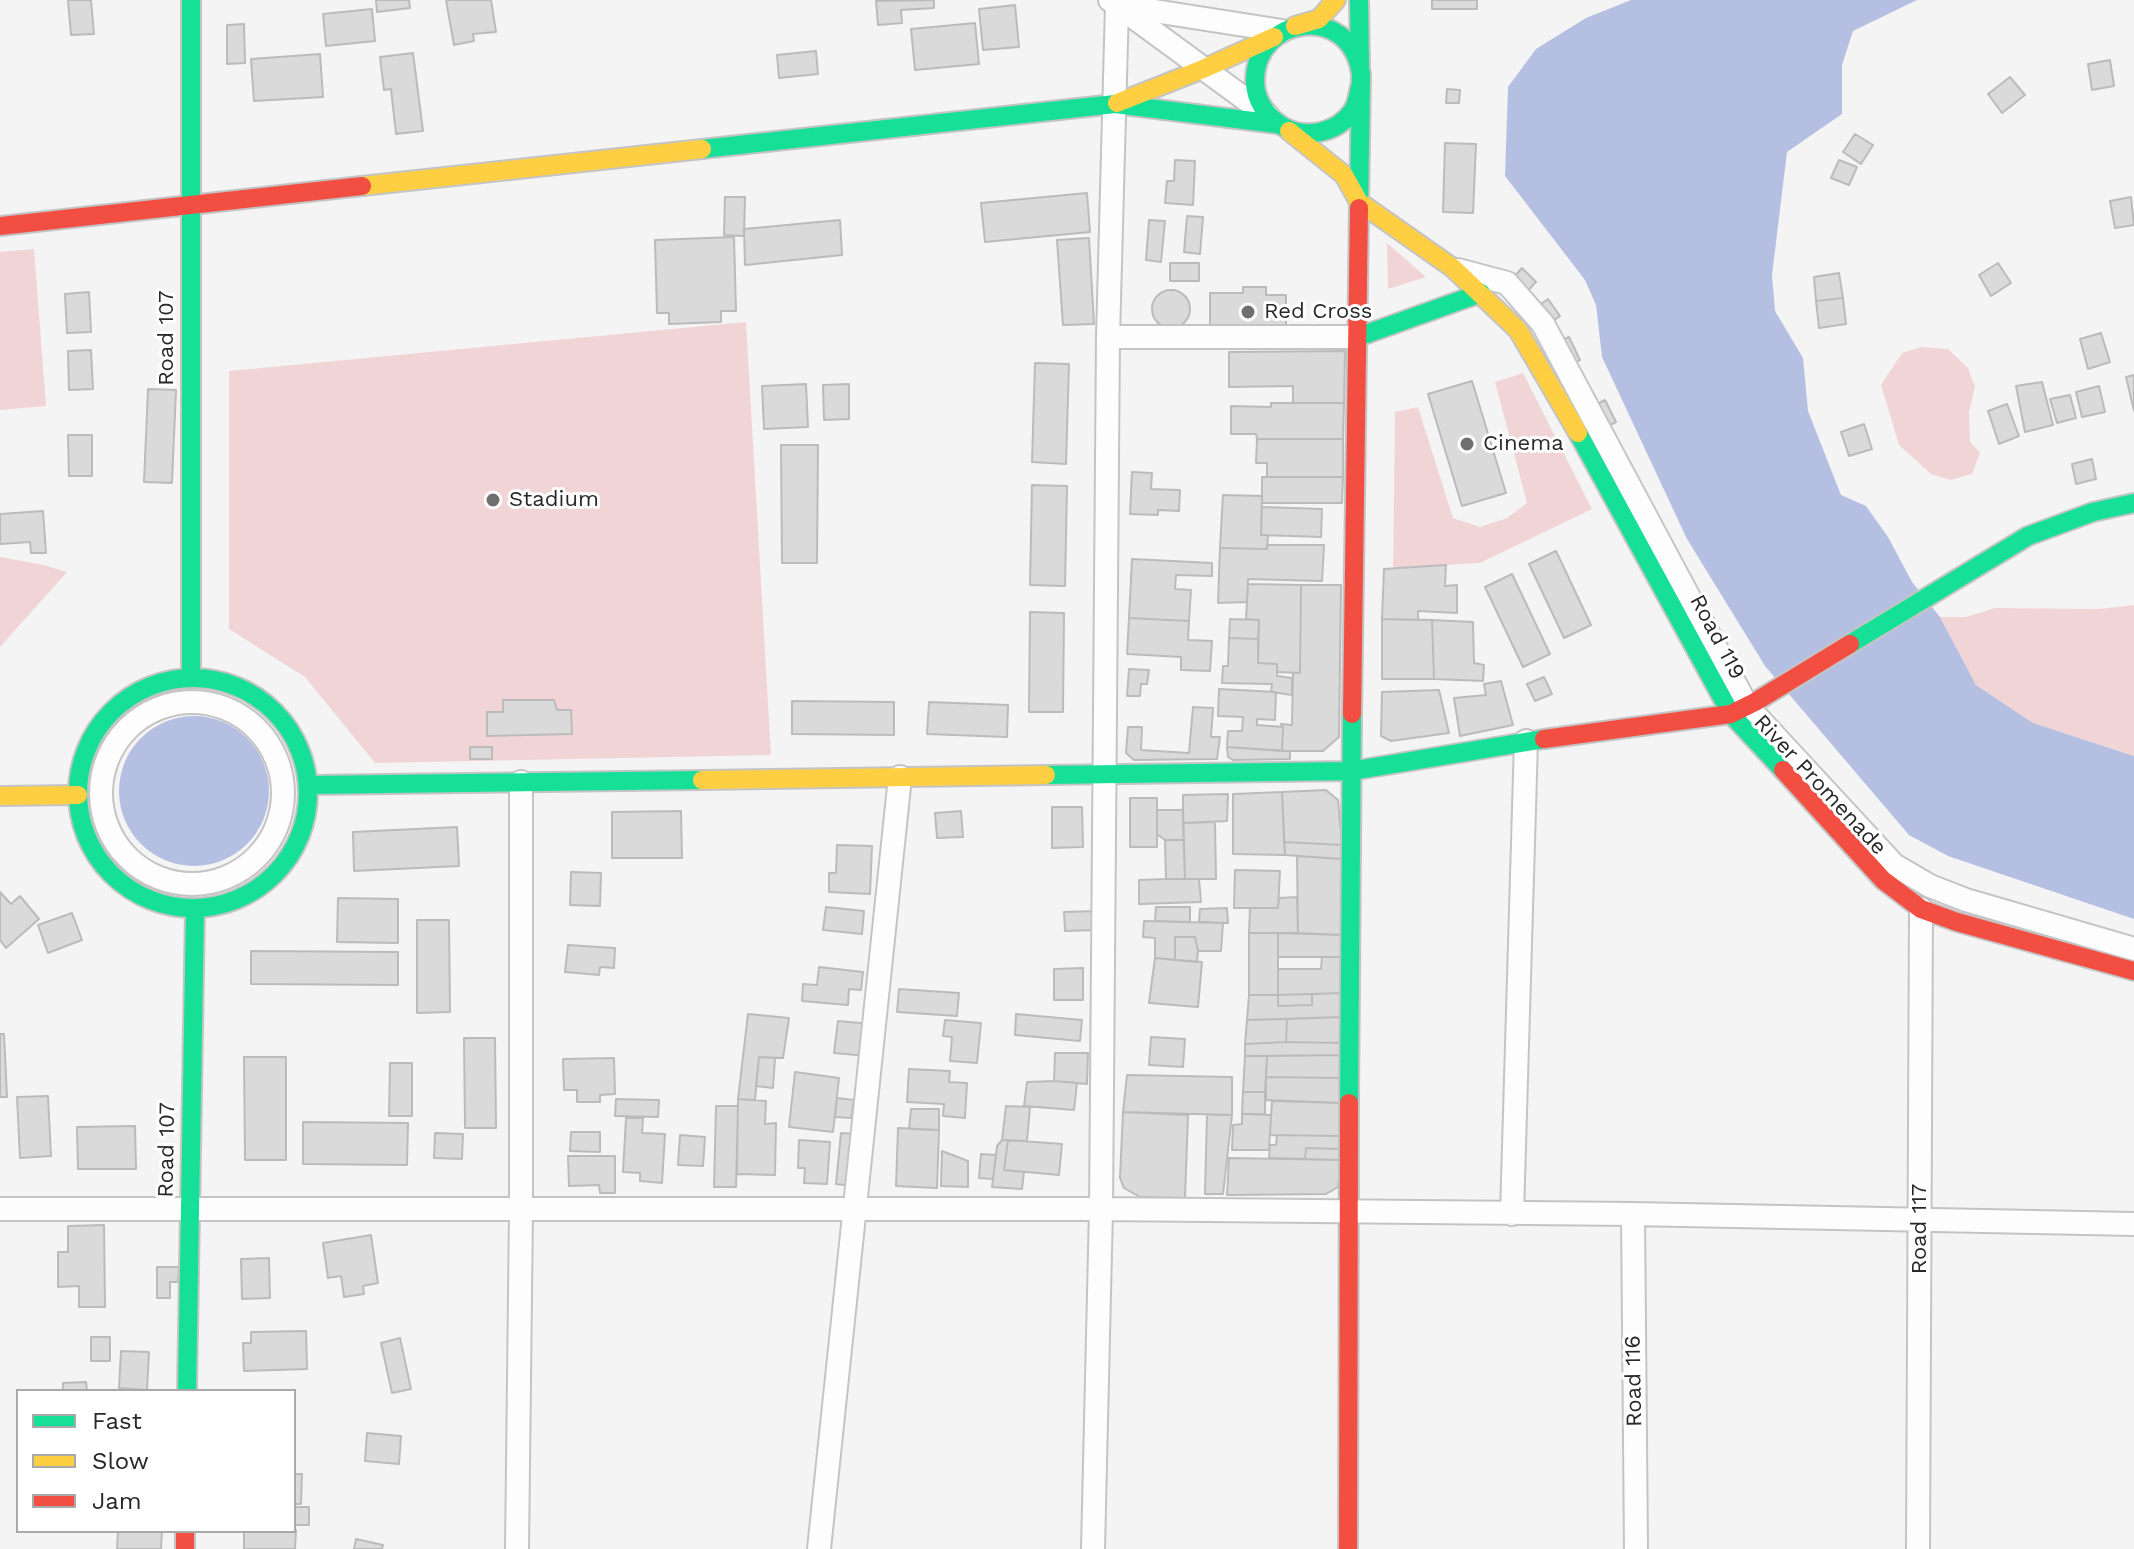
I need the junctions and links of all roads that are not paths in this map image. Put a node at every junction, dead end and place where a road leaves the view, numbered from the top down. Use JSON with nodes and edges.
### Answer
{"nodes":[{"id":1,"x":191,"y":0,"type":"edge"},
{"id":2,"x":1336,"y":0,"type":"edge"},
{"id":3,"x":1359,"y":0,"type":"edge"},
{"id":4,"x":1113,"y":3,"type":"edge"},
{"id":5,"x":1218,"y":11,"type":"edge"},
{"id":6,"x":1282,"y":32,"type":"junction"},
{"id":7,"x":1360,"y":68,"type":"junction"},
{"id":8,"x":1203,"y":69,"type":"junction"},
{"id":9,"x":1360,"y":87,"type":"junction"},
{"id":10,"x":1115,"y":104,"type":"junction"},
{"id":11,"x":1278,"y":123,"type":"junction"},
{"id":12,"x":1359,"y":202,"type":"junction"},
{"id":13,"x":191,"y":205,"type":"junction"},
{"id":14,"x":0,"y":226,"type":"edge"},
{"id":15,"x":1453,"y":268,"type":"junction"},
{"id":16,"x":1481,"y":293,"type":"junction"},
{"id":17,"x":1108,"y":337,"type":"junction"},
{"id":18,"x":1358,"y":337,"type":"junction"},
{"id":19,"x":2134,"y":503,"type":"edge"},
{"id":20,"x":191,"y":676,"type":"junction"},
{"id":21,"x":1744,"y":708,"type":"junction"},
{"id":22,"x":133,"y":723,"type":"joint"},
{"id":23,"x":1526,"y":741,"type":"junction"},
{"id":24,"x":1351,"y":771,"type":"junction"},
{"id":25,"x":1105,"y":774,"type":"junction"},
{"id":26,"x":900,"y":777,"type":"junction"},
{"id":27,"x":521,"y":782,"type":"junction"},
{"id":28,"x":309,"y":785,"type":"junction"},
{"id":29,"x":78,"y":795,"type":"junction"},
{"id":30,"x":0,"y":796,"type":"edge"},
{"id":31,"x":195,"y":909,"type":"junction"},
{"id":32,"x":1921,"y":909,"type":"junction"},
{"id":33,"x":2134,"y":949,"type":"edge"},
{"id":34,"x":2134,"y":971,"type":"edge"},
{"id":35,"x":854,"y":1208,"type":"junction"},
{"id":36,"x":0,"y":1209,"type":"edge"},
{"id":37,"x":1101,"y":1209,"type":"junction"},
{"id":38,"x":190,"y":1210,"type":"junction"},
{"id":39,"x":521,"y":1210,"type":"junction"},
{"id":40,"x":1351,"y":1212,"type":"junction"},
{"id":41,"x":1512,"y":1214,"type":"junction"},
{"id":42,"x":1633,"y":1214,"type":"junction"},
{"id":43,"x":1920,"y":1221,"type":"junction"},
{"id":44,"x":2134,"y":1224,"type":"edge"},
{"id":45,"x":187,"y":1389,"type":"edge"},
{"id":46,"x":517,"y":1549,"type":"edge"},
{"id":47,"x":819,"y":1549,"type":"edge"},
{"id":48,"x":1093,"y":1549,"type":"edge"},
{"id":49,"x":1348,"y":1549,"type":"edge"},
{"id":50,"x":1636,"y":1549,"type":"edge"},
{"id":51,"x":1918,"y":1549,"type":"edge"}],
"edges":[{"from":1,"to":13,"type":"street","name":"Road 107"},
{"from":2,"to":6,"type":"street"},
{"from":3,"to":7,"type":"street"},
{"from":4,"to":5,"type":"street"},
{"from":4,"to":8,"type":"street"},
{"from":4,"to":10,"type":"street"},
{"from":5,"to":6,"type":"street"},
{"from":6,"to":7,"type":"street"},
{"from":6,"to":8,"type":"street"},
{"from":6,"to":11,"type":"street"},
{"from":7,"to":9,"type":"street"},
{"from":8,"to":10,"type":"street"},
{"from":8,"to":11,"type":"street"},
{"from":9,"to":11,"type":"street"},
{"from":9,"to":12,"type":"street"},
{"from":10,"to":11,"type":"street"},
{"from":10,"to":13,"type":"street"},
{"from":10,"to":17,"type":"street"},
{"from":11,"to":12,"type":"street"},
{"from":12,"to":15,"type":"street","name":"Road 119"},
{"from":12,"to":18,"type":"street"},
{"from":13,"to":14,"type":"street"},
{"from":13,"to":20,"type":"street","name":"Road 107"},
{"from":15,"to":16,"type":"street","name":"Road 119"},
{"from":15,"to":21,"type":"street","name":"River Promenade"},
{"from":16,"to":18,"type":"street"},
{"from":16,"to":21,"type":"street","name":"Road 119"},
{"from":17,"to":18,"type":"street"},
{"from":17,"to":25,"type":"street"},
{"from":18,"to":24,"type":"street"},
{"from":19,"to":21,"type":"street"},
{"from":20,"to":28,"type":"street"},
{"from":20,"to":29,"type":"street"},
{"from":21,"to":23,"type":"street"},
{"from":21,"to":32,"type":"street","name":"Road 119"},
{"from":21,"to":33,"type":"street","name":"River Promenade"},
{"from":22,"to":22,"type":"street"},
{"from":23,"to":24,"type":"street"},
{"from":23,"to":41,"type":"street"},
{"from":24,"to":25,"type":"street"},
{"from":24,"to":40,"type":"street"},
{"from":25,"to":26,"type":"street"},
{"from":25,"to":37,"type":"street"},
{"from":26,"to":27,"type":"street"},
{"from":26,"to":35,"type":"street"},
{"from":27,"to":28,"type":"street"},
{"from":27,"to":39,"type":"street"},
{"from":28,"to":31,"type":"street"},
{"from":29,"to":30,"type":"street"},
{"from":29,"to":31,"type":"street"},
{"from":31,"to":38,"type":"street","name":"Road 107"},
{"from":32,"to":34,"type":"street","name":"Road 119"},
{"from":32,"to":43,"type":"street","name":"Road 117"},
{"from":35,"to":37,"type":"street"},
{"from":35,"to":39,"type":"street"},
{"from":35,"to":47,"type":"street"},
{"from":36,"to":38,"type":"street"},
{"from":37,"to":40,"type":"street"},
{"from":37,"to":48,"type":"street"},
{"from":38,"to":39,"type":"street"},
{"from":38,"to":45,"type":"street","name":"Road 107"},
{"from":39,"to":46,"type":"street"},
{"from":40,"to":41,"type":"street"},
{"from":40,"to":49,"type":"street"},
{"from":41,"to":42,"type":"street"},
{"from":42,"to":43,"type":"street"},
{"from":42,"to":50,"type":"street","name":"Road 116"},
{"from":43,"to":44,"type":"street"},
{"from":43,"to":51,"type":"street","name":"Road 117"}]}
